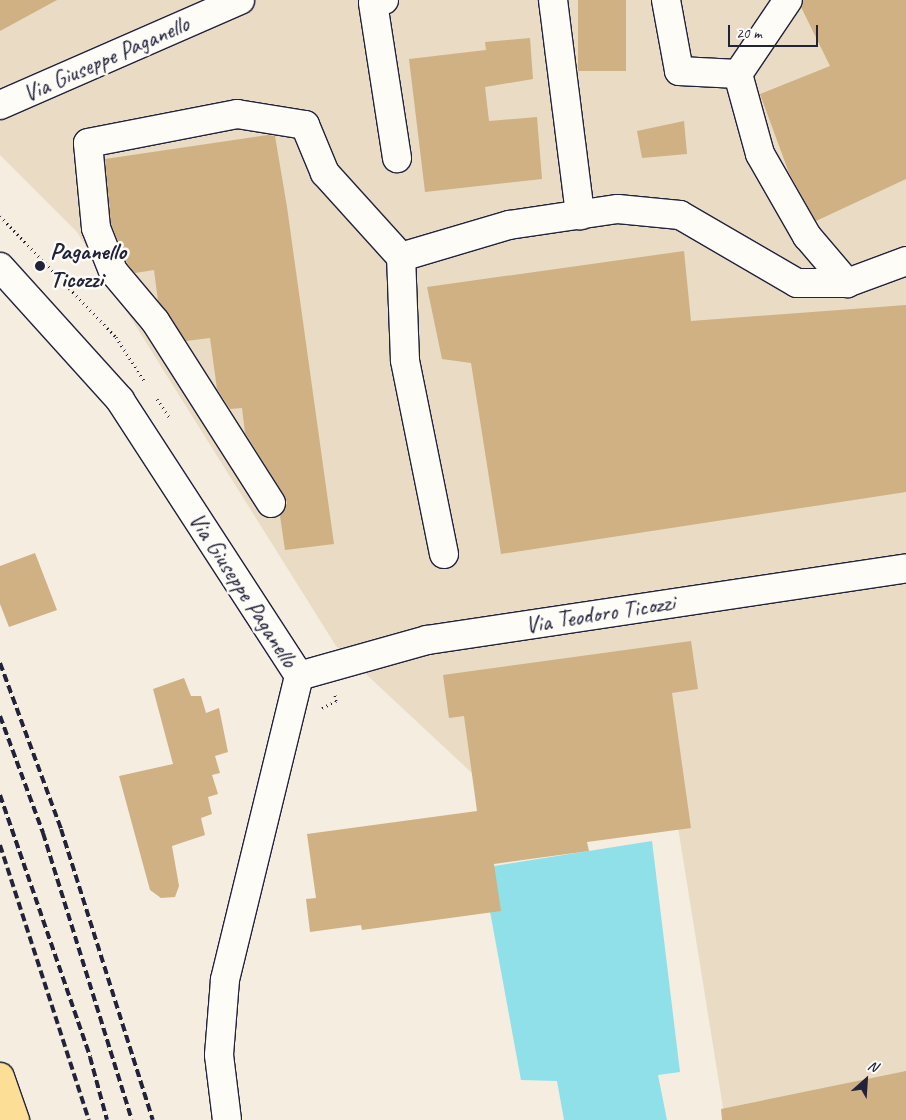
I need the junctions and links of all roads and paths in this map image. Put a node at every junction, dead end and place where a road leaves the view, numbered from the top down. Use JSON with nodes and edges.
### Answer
{"nodes":[{"id":1,"x":240,"y":0,"type":"edge"},
{"id":2,"x":384,"y":0,"type":"edge"},
{"id":3,"x":553,"y":0,"type":"edge"},
{"id":4,"x":666,"y":0,"type":"edge"},
{"id":5,"x":788,"y":0,"type":"edge"},
{"id":6,"x":196,"y":8,"type":"edge"},
{"id":7,"x":738,"y":74,"type":"junction"},
{"id":8,"x":0,"y":105,"type":"edge"},
{"id":9,"x":397,"y":158,"type":"dead end"},
{"id":10,"x":580,"y":215,"type":"junction"},
{"id":11,"x":401,"y":257,"type":"junction"},
{"id":12,"x":906,"y":261,"type":"edge"},
{"id":13,"x":0,"y":267,"type":"edge"},
{"id":14,"x":847,"y":283,"type":"junction"},
{"id":15,"x":271,"y":503,"type":"dead end"},
{"id":16,"x":444,"y":554,"type":"dead end"},
{"id":17,"x":906,"y":568,"type":"edge"},
{"id":18,"x":299,"y":676,"type":"junction"},
{"id":19,"x":0,"y":1077,"type":"edge"},
{"id":20,"x":15,"y":1120,"type":"edge"},
{"id":21,"x":227,"y":1120,"type":"edge"}],
"edges":[{"from":1,"to":6,"type":"street","name":"Via Giuseppe Paganello"},
{"from":2,"to":9,"type":"street"},
{"from":3,"to":10,"type":"street"},
{"from":4,"to":7,"type":"street"},
{"from":5,"to":7,"type":"street"},
{"from":6,"to":8,"type":"street","name":"Via Giuseppe Paganello"},
{"from":7,"to":14,"type":"street"},
{"from":10,"to":11,"type":"street"},
{"from":10,"to":14,"type":"street"},
{"from":11,"to":15,"type":"street"},
{"from":11,"to":16,"type":"street"},
{"from":12,"to":14,"type":"street"},
{"from":13,"to":18,"type":"street","name":"Via Giuseppe Paganello"},
{"from":17,"to":18,"type":"street","name":"Via Teodoro Ticozzi"},
{"from":18,"to":21,"type":"street","name":"Via Giuseppe Paganello"},
{"from":19,"to":20,"type":"highway"}]}
